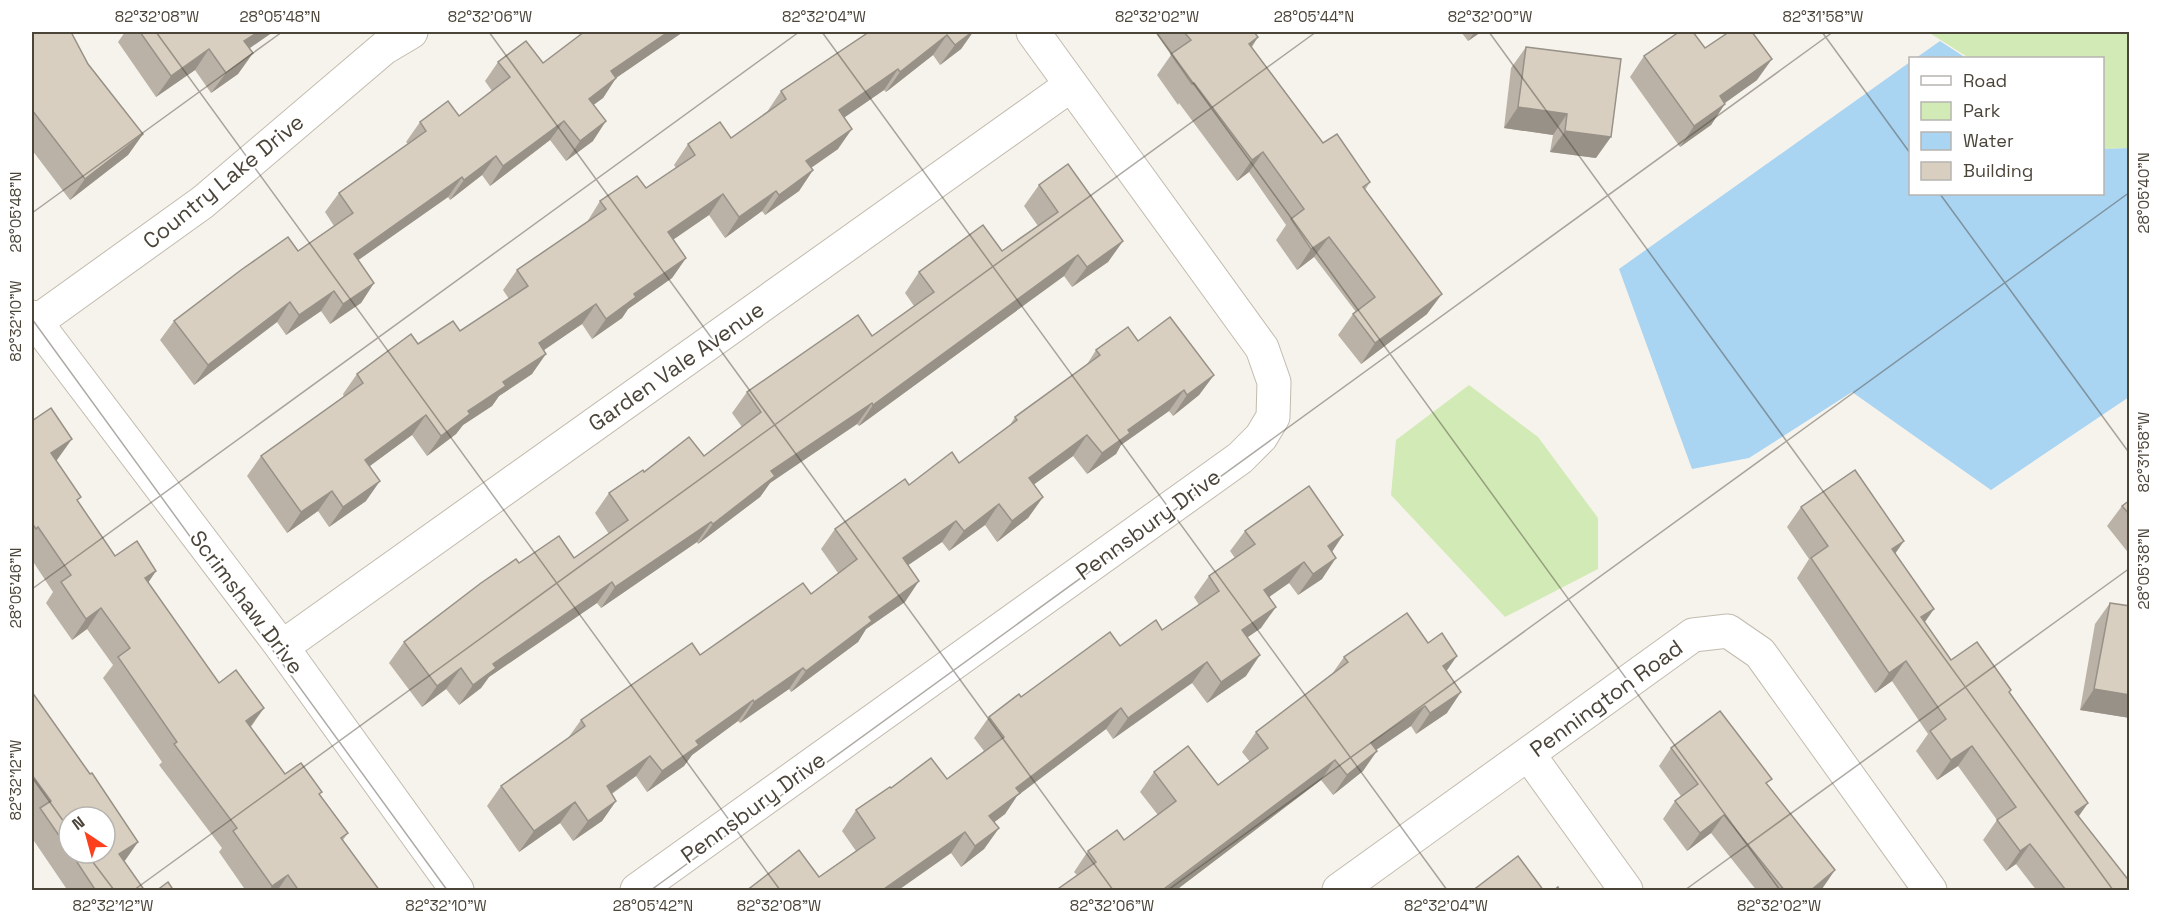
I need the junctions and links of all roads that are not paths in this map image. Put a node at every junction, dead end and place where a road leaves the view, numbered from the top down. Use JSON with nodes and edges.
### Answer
{"nodes":[{"id":1,"x":411,"y":32,"type":"edge"},
{"id":2,"x":1033,"y":32,"type":"edge"},
{"id":3,"x":1071,"y":85,"type":"junction"},
{"id":4,"x":33,"y":322,"type":"edge"},
{"id":5,"x":282,"y":647,"type":"junction"},
{"id":6,"x":1529,"y":755,"type":"junction"},
{"id":7,"x":457,"y":891,"type":"edge"},
{"id":8,"x":637,"y":891,"type":"edge"},
{"id":9,"x":1339,"y":891,"type":"edge"},
{"id":10,"x":1626,"y":891,"type":"edge"},
{"id":11,"x":1930,"y":891,"type":"edge"}],
"edges":[{"from":1,"to":4,"type":"street","name":"Country Lake Drive"},
{"from":2,"to":3,"type":"street","name":"Pennsbury Drive"},
{"from":3,"to":5,"type":"street","name":"Garden Vale Avenue"},
{"from":3,"to":8,"type":"street","name":"Pennsbury Drive"},
{"from":4,"to":5,"type":"street","name":"Scrimshaw Drive"},
{"from":5,"to":7,"type":"street","name":"Scrimshaw Drive"},
{"from":6,"to":9,"type":"street","name":"Pennington Road"},
{"from":6,"to":10,"type":"street"},
{"from":6,"to":11,"type":"street","name":"Pennington Road"}]}
